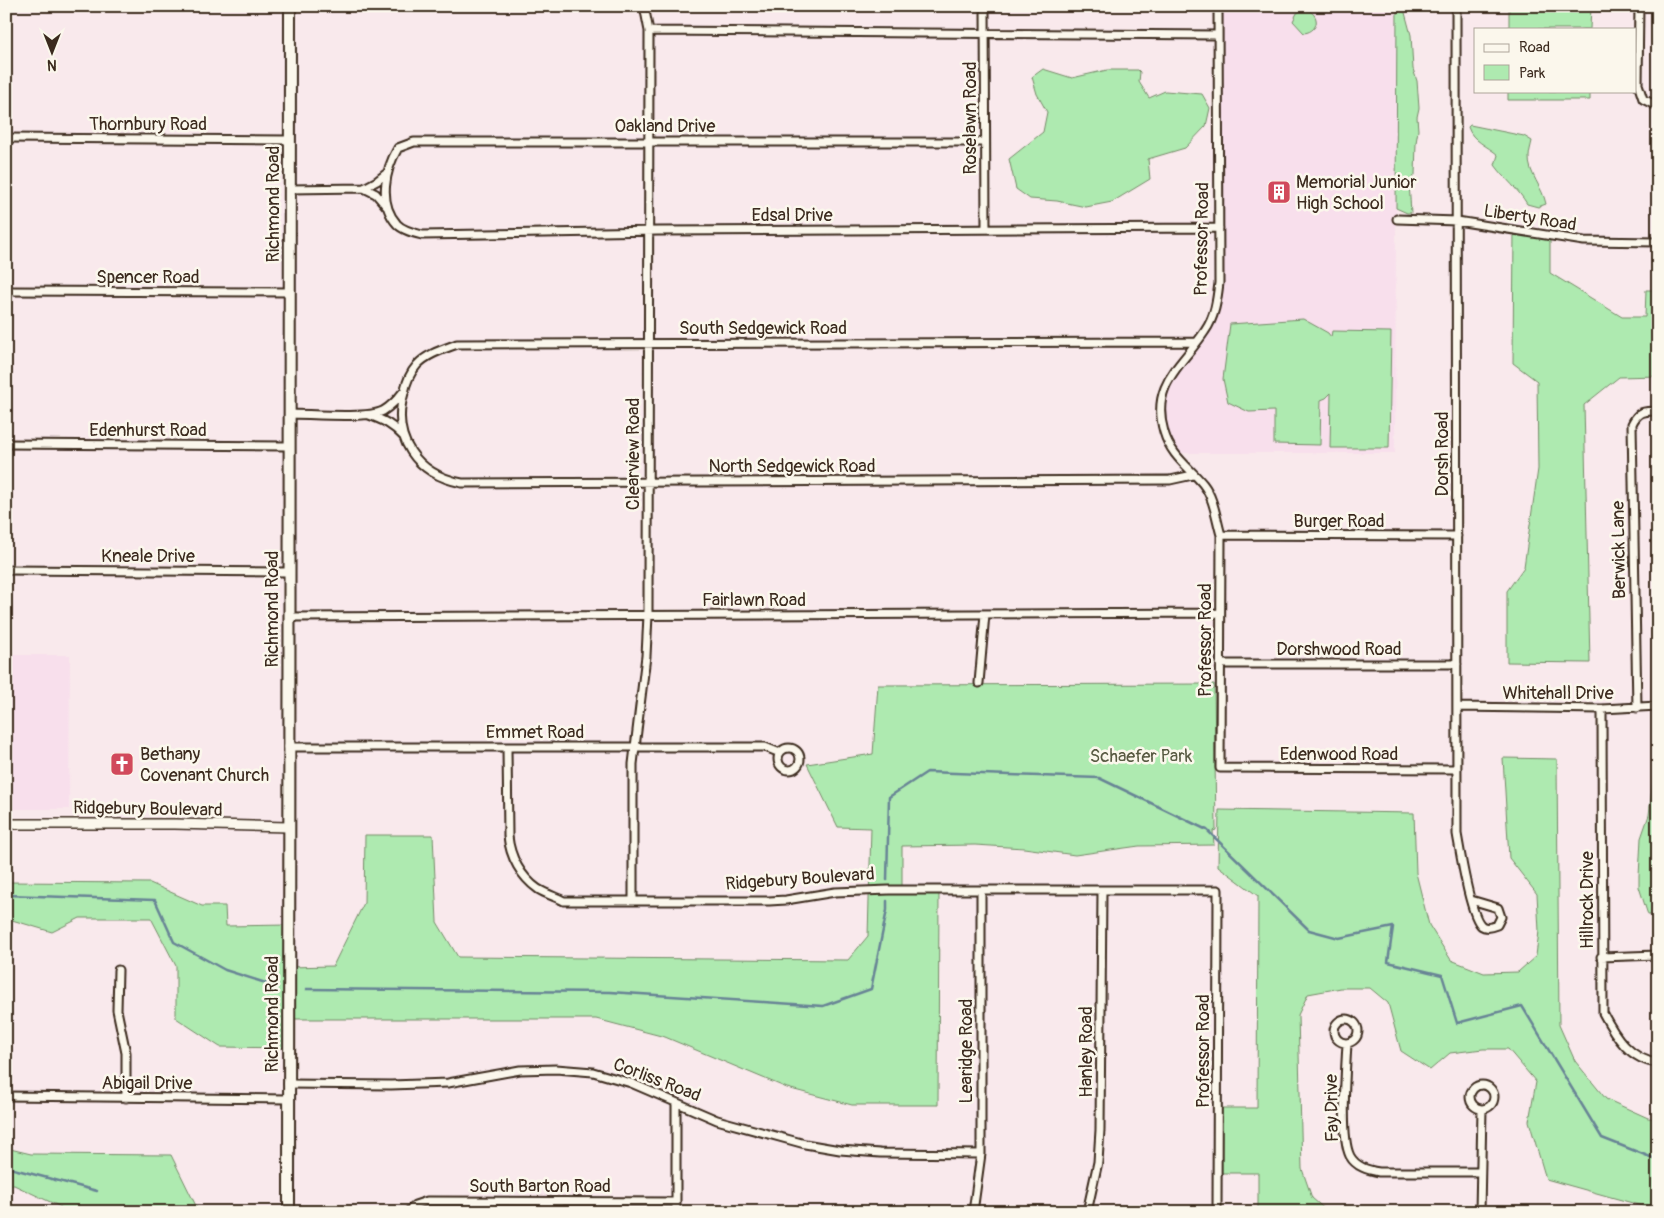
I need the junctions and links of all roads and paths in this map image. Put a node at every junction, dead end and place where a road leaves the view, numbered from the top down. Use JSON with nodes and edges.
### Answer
{"nodes":[{"id":1,"x":290,"y":6,"type":"edge"},
{"id":2,"x":644,"y":6,"type":"edge"},
{"id":3,"x":985,"y":6,"type":"edge"},
{"id":4,"x":1218,"y":6,"type":"edge"},
{"id":5,"x":1456,"y":6,"type":"edge"},
{"id":6,"x":1639,"y":6,"type":"edge"},
{"id":7,"x":649,"y":31,"type":"junction"},
{"id":8,"x":985,"y":34,"type":"junction"},
{"id":9,"x":1218,"y":35,"type":"junction"},
{"id":10,"x":1655,"y":104,"type":"edge"},
{"id":11,"x":6,"y":138,"type":"edge"},
{"id":12,"x":289,"y":140,"type":"junction"},
{"id":13,"x":648,"y":141,"type":"junction"},
{"id":14,"x":985,"y":142,"type":"junction"},
{"id":15,"x":387,"y":173,"type":"junction"},
{"id":16,"x":364,"y":188,"type":"junction"},
{"id":17,"x":289,"y":189,"type":"junction"},
{"id":18,"x":386,"y":198,"type":"joint"},
{"id":19,"x":388,"y":208,"type":"junction"},
{"id":20,"x":1397,"y":219,"type":"dead end"},
{"id":21,"x":1457,"y":222,"type":"junction"},
{"id":22,"x":1219,"y":228,"type":"junction"},
{"id":23,"x":986,"y":229,"type":"junction"},
{"id":24,"x":648,"y":231,"type":"junction"},
{"id":25,"x":1658,"y":242,"type":"edge"},
{"id":26,"x":6,"y":292,"type":"edge"},
{"id":27,"x":289,"y":292,"type":"junction"},
{"id":28,"x":1196,"y":342,"type":"junction"},
{"id":29,"x":648,"y":343,"type":"junction"},
{"id":30,"x":404,"y":391,"type":"junction"},
{"id":31,"x":1658,"y":411,"type":"edge"},
{"id":32,"x":289,"y":414,"type":"junction"},
{"id":33,"x":368,"y":415,"type":"junction"},
{"id":34,"x":405,"y":440,"type":"junction"},
{"id":35,"x":6,"y":444,"type":"edge"},
{"id":36,"x":289,"y":446,"type":"junction"},
{"id":37,"x":1193,"y":475,"type":"junction"},
{"id":38,"x":648,"y":482,"type":"junction"},
{"id":39,"x":1221,"y":535,"type":"junction"},
{"id":40,"x":1457,"y":536,"type":"junction"},
{"id":41,"x":6,"y":570,"type":"edge"},
{"id":42,"x":289,"y":572,"type":"junction"},
{"id":43,"x":1220,"y":613,"type":"junction"},
{"id":44,"x":985,"y":614,"type":"junction"},
{"id":45,"x":648,"y":615,"type":"junction"},
{"id":46,"x":289,"y":617,"type":"junction"},
{"id":47,"x":1220,"y":664,"type":"junction"},
{"id":48,"x":1457,"y":664,"type":"junction"},
{"id":49,"x":979,"y":683,"type":"dead end"},
{"id":50,"x":1658,"y":706,"type":"edge"},
{"id":51,"x":1457,"y":707,"type":"junction"},
{"id":52,"x":1637,"y":708,"type":"junction"},
{"id":53,"x":1602,"y":709,"type":"junction"},
{"id":54,"x":288,"y":747,"type":"junction"},
{"id":55,"x":636,"y":747,"type":"junction"},
{"id":56,"x":507,"y":748,"type":"junction"},
{"id":57,"x":780,"y":753,"type":"dead end"},
{"id":58,"x":1220,"y":768,"type":"joint"},
{"id":59,"x":1457,"y":769,"type":"junction"},
{"id":60,"x":6,"y":824,"type":"edge"},
{"id":61,"x":288,"y":827,"type":"junction"},
{"id":62,"x":981,"y":890,"type":"junction"},
{"id":63,"x":1218,"y":890,"type":"joint"},
{"id":64,"x":1102,"y":891,"type":"junction"},
{"id":65,"x":1471,"y":900,"type":"junction"},
{"id":66,"x":632,"y":901,"type":"junction"},
{"id":67,"x":1658,"y":955,"type":"edge"},
{"id":68,"x":1601,"y":957,"type":"junction"},
{"id":69,"x":118,"y":970,"type":"dead end"},
{"id":70,"x":1347,"y":1043,"type":"dead end"},
{"id":71,"x":1658,"y":1063,"type":"edge"},
{"id":72,"x":288,"y":1084,"type":"junction"},
{"id":73,"x":6,"y":1096,"type":"edge"},
{"id":74,"x":126,"y":1098,"type":"junction"},
{"id":75,"x":288,"y":1098,"type":"junction"},
{"id":76,"x":676,"y":1103,"type":"junction"},
{"id":77,"x":1482,"y":1108,"type":"dead end"},
{"id":78,"x":981,"y":1154,"type":"junction"},
{"id":79,"x":1480,"y":1172,"type":"junction"},
{"id":80,"x":676,"y":1202,"type":"junction"},
{"id":81,"x":289,"y":1212,"type":"edge"},
{"id":82,"x":408,"y":1212,"type":"edge"},
{"id":83,"x":676,"y":1212,"type":"edge"},
{"id":84,"x":973,"y":1212,"type":"edge"},
{"id":85,"x":1086,"y":1212,"type":"edge"},
{"id":86,"x":1218,"y":1212,"type":"edge"},
{"id":87,"x":1480,"y":1212,"type":"edge"}],
"edges":[{"from":1,"to":12,"type":"main road","name":"Richmond Road"},
{"from":2,"to":7,"type":"street","name":"Clearview Road"},
{"from":3,"to":8,"type":"street","name":"Roselawn Road"},
{"from":4,"to":9,"type":"street","name":"Professor Road"},
{"from":5,"to":21,"type":"street","name":"Dorsh Road"},
{"from":6,"to":10,"type":"street"},
{"from":7,"to":8,"type":"street"},
{"from":7,"to":13,"type":"street","name":"Clearview Road"},
{"from":8,"to":9,"type":"street"},
{"from":8,"to":14,"type":"street","name":"Roselawn Road"},
{"from":9,"to":22,"type":"street","name":"Professor Road"},
{"from":11,"to":12,"type":"street","name":"Thornbury Road"},
{"from":12,"to":17,"type":"main road","name":"Richmond Road"},
{"from":13,"to":14,"type":"street","name":"Oakland Drive"},
{"from":13,"to":15,"type":"street","name":"Oakland Drive"},
{"from":13,"to":24,"type":"street","name":"Clearview Road"},
{"from":14,"to":23,"type":"street","name":"Roselawn Road"},
{"from":15,"to":16,"type":"street"},
{"from":15,"to":18,"type":"street","name":"Oakland Drive"},
{"from":16,"to":17,"type":"street"},
{"from":16,"to":19,"type":"street"},
{"from":17,"to":27,"type":"main road","name":"Richmond Road"},
{"from":18,"to":19,"type":"street","name":"Edsal Drive"},
{"from":19,"to":24,"type":"street","name":"Edsal Drive"},
{"from":20,"to":21,"type":"street","name":"Liberty Road"},
{"from":21,"to":25,"type":"street","name":"Liberty Road"},
{"from":21,"to":40,"type":"street","name":"Dorsh Road"},
{"from":22,"to":23,"type":"street","name":"Edsal Drive"},
{"from":22,"to":28,"type":"street","name":"Professor Road"},
{"from":23,"to":24,"type":"street","name":"Edsal Drive"},
{"from":24,"to":29,"type":"street","name":"Clearview Road"},
{"from":26,"to":27,"type":"street","name":"Spencer Road"},
{"from":27,"to":32,"type":"main road","name":"Richmond Road"},
{"from":28,"to":29,"type":"street","name":"South Sedgewick Road"},
{"from":28,"to":37,"type":"street","name":"Professor Road"},
{"from":29,"to":30,"type":"street","name":"South Sedgewick Road"},
{"from":29,"to":38,"type":"street","name":"Clearview Road"},
{"from":30,"to":33,"type":"street"},
{"from":30,"to":34,"type":"street","name":"South Sedgewick Road"},
{"from":31,"to":52,"type":"street","name":"Berwick Lane"},
{"from":32,"to":33,"type":"street"},
{"from":32,"to":36,"type":"main road","name":"Richmond Road"},
{"from":33,"to":34,"type":"street"},
{"from":34,"to":38,"type":"street","name":"North Sedgewick Road"},
{"from":35,"to":36,"type":"street","name":"Edenhurst Road"},
{"from":36,"to":42,"type":"main road","name":"Richmond Road"},
{"from":37,"to":38,"type":"street","name":"North Sedgewick Road"},
{"from":37,"to":39,"type":"street","name":"Professor Road"},
{"from":38,"to":45,"type":"street","name":"Clearview Road"},
{"from":39,"to":40,"type":"street","name":"Burger Road"},
{"from":39,"to":43,"type":"street","name":"Professor Road"},
{"from":40,"to":48,"type":"street","name":"Dorsh Road"},
{"from":41,"to":42,"type":"street","name":"Kneale Drive"},
{"from":42,"to":46,"type":"main road","name":"Richmond Road"},
{"from":43,"to":44,"type":"street","name":"Fairlawn Road"},
{"from":43,"to":47,"type":"street","name":"Professor Road"},
{"from":44,"to":45,"type":"street","name":"Fairlawn Road"},
{"from":44,"to":49,"type":"street"},
{"from":45,"to":46,"type":"street","name":"Fairlawn Road"},
{"from":45,"to":55,"type":"street","name":"Clearview Road"},
{"from":46,"to":54,"type":"main road","name":"Richmond Road"},
{"from":47,"to":48,"type":"street","name":"Dorshwood Road"},
{"from":47,"to":58,"type":"street","name":"Professor Road"},
{"from":48,"to":51,"type":"street","name":"Dorsh Road"},
{"from":50,"to":52,"type":"street","name":"Whitehall Drive"},
{"from":51,"to":53,"type":"street","name":"Whitehall Drive"},
{"from":51,"to":59,"type":"street","name":"Dorsh Road"},
{"from":52,"to":53,"type":"street","name":"Whitehall Drive"},
{"from":53,"to":68,"type":"street","name":"Hillrock Drive"},
{"from":54,"to":56,"type":"street","name":"Emmet Road"},
{"from":54,"to":61,"type":"main road","name":"Richmond Road"},
{"from":55,"to":56,"type":"street","name":"Emmet Road"},
{"from":55,"to":57,"type":"street","name":"Emmet Road"},
{"from":55,"to":66,"type":"street","name":"Clearview Road"},
{"from":56,"to":66,"type":"street","name":"Ridgebury Boulevard"},
{"from":58,"to":59,"type":"street","name":"Edenwood Road"},
{"from":59,"to":65,"type":"street","name":"Dorsh Road"},
{"from":60,"to":61,"type":"street","name":"Ridgebury Boulevard"},
{"from":61,"to":72,"type":"main road","name":"Richmond Road"},
{"from":62,"to":64,"type":"street","name":"Ridgebury Boulevard"},
{"from":62,"to":66,"type":"street","name":"Ridgebury Boulevard"},
{"from":62,"to":78,"type":"street","name":"Learidge Road"},
{"from":63,"to":64,"type":"street","name":"Ridgebury Boulevard"},
{"from":63,"to":86,"type":"street","name":"Professor Road"},
{"from":64,"to":85,"type":"street","name":"Hanley Road"},
{"from":65,"to":65,"type":"street","name":"Dorsh Road"},
{"from":67,"to":68,"type":"street"},
{"from":68,"to":71,"type":"street","name":"Hillrock Drive"},
{"from":69,"to":74,"type":"street"},
{"from":70,"to":79,"type":"street","name":"Fay Drive"},
{"from":72,"to":75,"type":"main road","name":"Richmond Road"},
{"from":72,"to":76,"type":"street","name":"Corliss Road"},
{"from":73,"to":74,"type":"street","name":"Abigail Drive"},
{"from":74,"to":75,"type":"street","name":"Abigail Drive"},
{"from":75,"to":81,"type":"main road","name":"Richmond Road"},
{"from":76,"to":78,"type":"street","name":"Corliss Road"},
{"from":76,"to":80,"type":"street"},
{"from":77,"to":79,"type":"street"},
{"from":78,"to":84,"type":"street","name":"Learidge Road"},
{"from":79,"to":87,"type":"street"},
{"from":80,"to":82,"type":"street","name":"South Barton Road"},
{"from":80,"to":83,"type":"street"}]}
